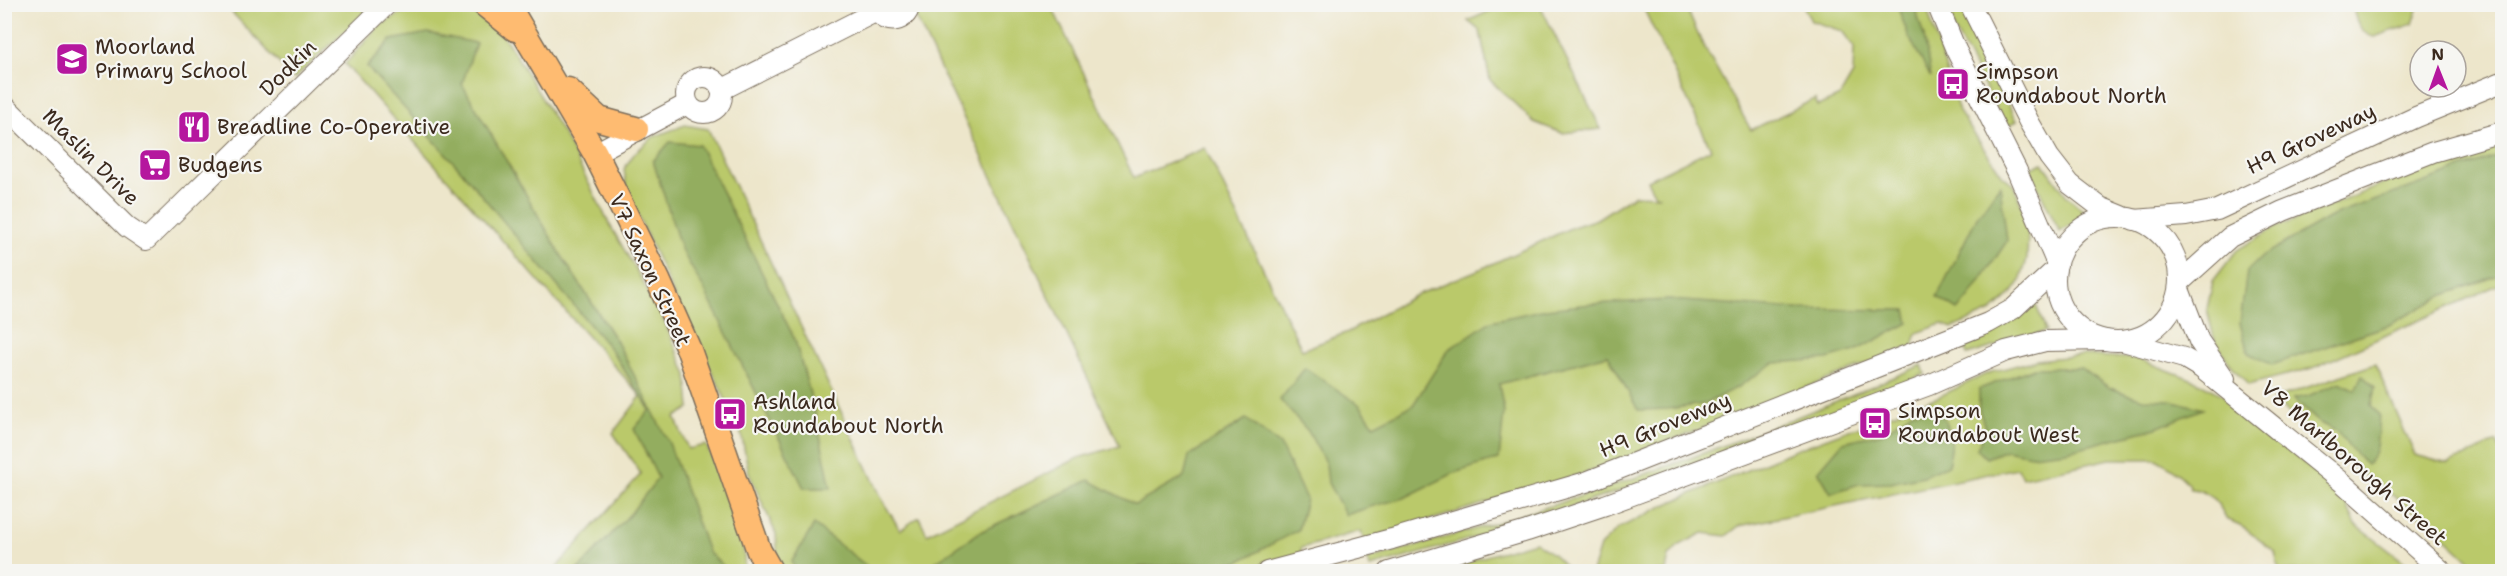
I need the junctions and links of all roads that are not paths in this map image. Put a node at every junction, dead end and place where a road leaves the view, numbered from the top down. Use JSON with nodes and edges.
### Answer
{"nodes":[{"id":1,"x":387,"y":4,"type":"edge"},
{"id":2,"x":484,"y":4,"type":"edge"},
{"id":3,"x":507,"y":4,"type":"edge"},
{"id":4,"x":910,"y":4,"type":"edge"},
{"id":5,"x":1936,"y":4,"type":"edge"},
{"id":6,"x":1970,"y":4,"type":"edge"},
{"id":7,"x":876,"y":8,"type":"edge"},
{"id":8,"x":529,"y":40,"type":"junction"},
{"id":9,"x":542,"y":61,"type":"junction"},
{"id":10,"x":2502,"y":82,"type":"edge"},
{"id":11,"x":721,"y":90,"type":"junction"},
{"id":12,"x":687,"y":104,"type":"junction"},
{"id":13,"x":4,"y":105,"type":"edge"},
{"id":14,"x":636,"y":129,"type":"junction"},
{"id":15,"x":2502,"y":132,"type":"edge"},
{"id":16,"x":595,"y":153,"type":"junction"},
{"id":17,"x":2130,"y":219,"type":"junction"},
{"id":18,"x":146,"y":240,"type":"joint"},
{"id":19,"x":2056,"y":267,"type":"junction"},
{"id":20,"x":2179,"y":286,"type":"junction"},
{"id":21,"x":2114,"y":340,"type":"junction"},
{"id":22,"x":2233,"y":391,"type":"junction"},
{"id":23,"x":762,"y":565,"type":"edge"},
{"id":24,"x":1267,"y":572,"type":"edge"},
{"id":25,"x":1389,"y":572,"type":"edge"},
{"id":26,"x":2443,"y":572,"type":"edge"}],
"edges":[{"from":1,"to":18,"type":"street","name":"Dodkin"},
{"from":2,"to":8,"type":"main road"},
{"from":3,"to":8,"type":"main road","name":"V7 Saxon Street"},
{"from":4,"to":7,"type":"street"},
{"from":5,"to":19,"type":"street"},
{"from":6,"to":17,"type":"street"},
{"from":7,"to":11,"type":"street"},
{"from":8,"to":9,"type":"main road","name":"V7 Saxon Street"},
{"from":9,"to":14,"type":"main road"},
{"from":9,"to":16,"type":"main road","name":"V7 Saxon Street"},
{"from":10,"to":17,"type":"street","name":"H9 Groveway"},
{"from":11,"to":12,"type":"street"},
{"from":11,"to":12,"type":"street"},
{"from":12,"to":14,"type":"street"},
{"from":13,"to":18,"type":"street","name":"Maslin Drive"},
{"from":14,"to":16,"type":"street"},
{"from":15,"to":20,"type":"street"},
{"from":16,"to":23,"type":"main road","name":"V7 Saxon Street"},
{"from":17,"to":19,"type":"street"},
{"from":17,"to":20,"type":"street"},
{"from":19,"to":21,"type":"street"},
{"from":19,"to":24,"type":"street","name":"H9 Groveway"},
{"from":20,"to":21,"type":"street"},
{"from":20,"to":22,"type":"street","name":"V8 Marlborough Street"},
{"from":21,"to":22,"type":"street","name":"V8 Marlborough Street"},
{"from":21,"to":25,"type":"street"},
{"from":22,"to":26,"type":"street","name":"V8 Marlborough Street"}]}
